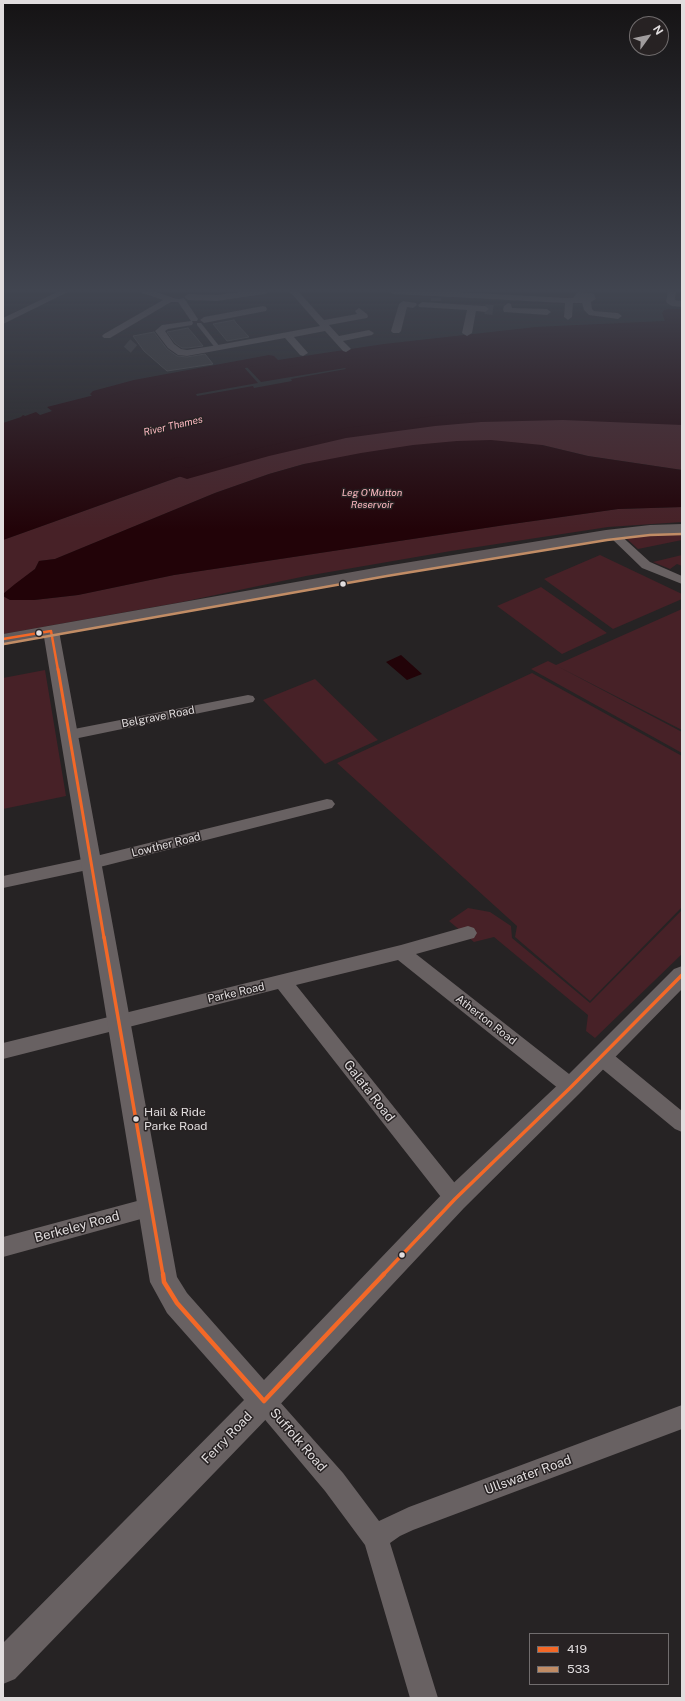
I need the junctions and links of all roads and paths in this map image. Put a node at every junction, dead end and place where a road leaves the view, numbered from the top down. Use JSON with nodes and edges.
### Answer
{"nodes":[{"id":1,"x":682,"y":528,"type":"edge"},
{"id":2,"x":613,"y":534,"type":"junction"},
{"id":3,"x":682,"y":580,"type":"edge"},
{"id":4,"x":51,"y":631,"type":"junction"},
{"id":5,"x":3,"y":639,"type":"edge"},
{"id":6,"x":248,"y":699,"type":"dead end"},
{"id":7,"x":69,"y":735,"type":"junction"},
{"id":8,"x":328,"y":804,"type":"dead end"},
{"id":9,"x":92,"y":863,"type":"junction"},
{"id":10,"x":3,"y":882,"type":"edge"},
{"id":11,"x":468,"y":933,"type":"dead end"},
{"id":12,"x":401,"y":952,"type":"junction"},
{"id":13,"x":682,"y":974,"type":"edge"},
{"id":14,"x":283,"y":982,"type":"junction"},
{"id":15,"x":120,"y":1021,"type":"junction"},
{"id":16,"x":3,"y":1051,"type":"edge"},
{"id":17,"x":602,"y":1057,"type":"junction"},
{"id":18,"x":571,"y":1088,"type":"junction"},
{"id":19,"x":682,"y":1123,"type":"edge"},
{"id":20,"x":455,"y":1199,"type":"junction"},
{"id":21,"x":152,"y":1207,"type":"junction"},
{"id":22,"x":3,"y":1247,"type":"edge"},
{"id":23,"x":264,"y":1401,"type":"junction"},
{"id":24,"x":682,"y":1417,"type":"edge"},
{"id":25,"x":376,"y":1538,"type":"junction"},
{"id":26,"x":3,"y":1667,"type":"edge"},
{"id":27,"x":424,"y":1698,"type":"edge"}],
"edges":[{"from":1,"to":2,"type":"main road"},
{"from":2,"to":3,"type":"street"},
{"from":2,"to":4,"type":"main road"},
{"from":4,"to":5,"type":"main road"},
{"from":4,"to":7,"type":"street","name":"Suffolk Road"},
{"from":6,"to":7,"type":"street","name":"Belgrave Road"},
{"from":7,"to":9,"type":"street","name":"Suffolk Road"},
{"from":8,"to":9,"type":"street","name":"Lowther Road"},
{"from":9,"to":10,"type":"street","name":"Lowther Road"},
{"from":9,"to":15,"type":"street","name":"Suffolk Road"},
{"from":11,"to":12,"type":"street","name":"Parke Road"},
{"from":12,"to":14,"type":"street","name":"Parke Road"},
{"from":12,"to":18,"type":"street","name":"Atherton Road"},
{"from":13,"to":17,"type":"street","name":"Ferry Road"},
{"from":14,"to":15,"type":"street","name":"Parke Road"},
{"from":14,"to":20,"type":"street","name":"Galata Road"},
{"from":15,"to":16,"type":"street","name":"Parke Road"},
{"from":15,"to":21,"type":"street","name":"Suffolk Road"},
{"from":17,"to":18,"type":"street","name":"Ferry Road"},
{"from":17,"to":19,"type":"street"},
{"from":18,"to":20,"type":"street","name":"Ferry Road"},
{"from":20,"to":23,"type":"street","name":"Ferry Road"},
{"from":21,"to":22,"type":"street","name":"Berkeley Road"},
{"from":21,"to":23,"type":"street","name":"Suffolk Road"},
{"from":23,"to":25,"type":"street","name":"Suffolk Road"},
{"from":23,"to":26,"type":"street","name":"Ferry Road"},
{"from":24,"to":25,"type":"street","name":"Ullswater Road"},
{"from":25,"to":27,"type":"street","name":"Suffolk Road"}]}
